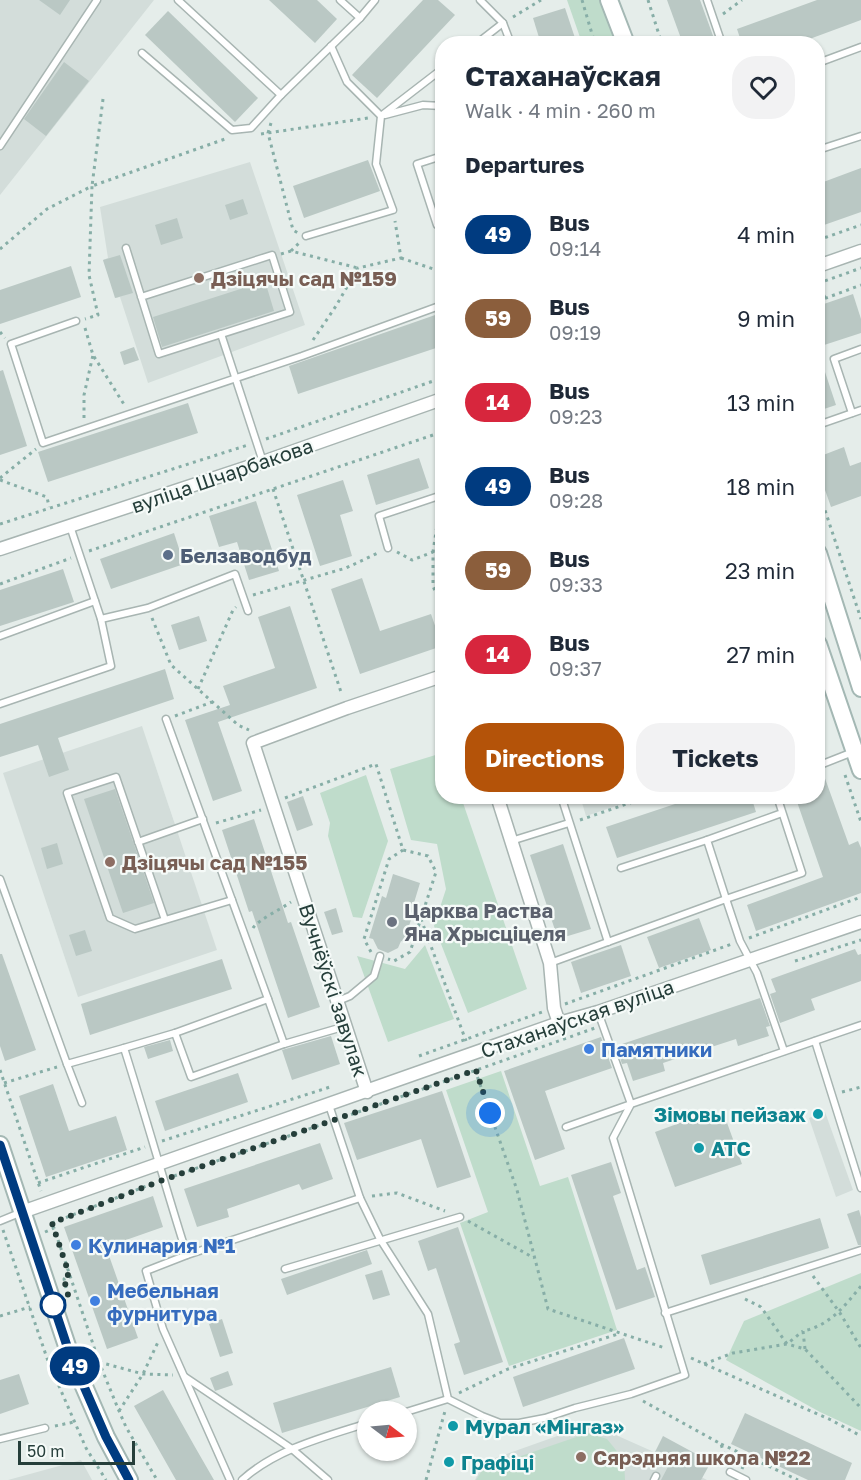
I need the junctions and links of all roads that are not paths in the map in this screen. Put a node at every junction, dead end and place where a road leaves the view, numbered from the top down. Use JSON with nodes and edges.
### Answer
{"nodes":[{"id":1,"x":97,"y":0,"type":"edge"},
{"id":2,"x":178,"y":0,"type":"edge"},
{"id":3,"x":340,"y":0,"type":"edge"},
{"id":4,"x":375,"y":0,"type":"edge"},
{"id":5,"x":480,"y":0,"type":"edge"},
{"id":6,"x":609,"y":0,"type":"edge"},
{"id":7,"x":707,"y":0,"type":"edge"},
{"id":8,"x":360,"y":18,"type":"junction"},
{"id":9,"x":503,"y":23,"type":"junction"},
{"id":10,"x":486,"y":36,"type":"edge"},
{"id":11,"x":508,"y":36,"type":"edge"},
{"id":12,"x":623,"y":36,"type":"edge"},
{"id":13,"x":719,"y":36,"type":"edge"},
{"id":14,"x":331,"y":46,"type":"junction"},
{"id":15,"x":861,"y":47,"type":"edge"},
{"id":16,"x":142,"y":53,"type":"dead end"},
{"id":17,"x":825,"y":60,"type":"edge"},
{"id":18,"x":435,"y":74,"type":"edge"},
{"id":19,"x":281,"y":95,"type":"junction"},
{"id":20,"x":435,"y":106,"type":"edge"},
{"id":21,"x":381,"y":116,"type":"junction"},
{"id":22,"x":861,"y":136,"type":"edge"},
{"id":23,"x":0,"y":146,"type":"edge"},
{"id":24,"x":825,"y":148,"type":"edge"},
{"id":25,"x":435,"y":158,"type":"edge"},
{"id":26,"x":435,"y":219,"type":"edge"},
{"id":27,"x":306,"y":236,"type":"road end"},
{"id":28,"x":126,"y":248,"type":"dead end"},
{"id":29,"x":861,"y":251,"type":"edge"},
{"id":30,"x":825,"y":264,"type":"edge"},
{"id":31,"x":141,"y":297,"type":"junction"},
{"id":32,"x":435,"y":308,"type":"edge"},
{"id":33,"x":76,"y":321,"type":"dead end"},
{"id":34,"x":221,"y":334,"type":"junction"},
{"id":35,"x":861,"y":349,"type":"edge"},
{"id":36,"x":235,"y":379,"type":"junction"},
{"id":37,"x":435,"y":401,"type":"edge"},
{"id":38,"x":861,"y":410,"type":"edge"},
{"id":39,"x":852,"y":413,"type":"junction"},
{"id":40,"x":825,"y":423,"type":"edge"},
{"id":41,"x":263,"y":462,"type":"junction"},
{"id":42,"x":435,"y":497,"type":"edge"},
{"id":43,"x":70,"y":526,"type":"junction"},
{"id":44,"x":388,"y":548,"type":"road end"},
{"id":45,"x":0,"y":549,"type":"edge"},
{"id":46,"x":825,"y":576,"type":"edge"},
{"id":47,"x":95,"y":601,"type":"junction"},
{"id":48,"x":248,"y":611,"type":"dead end"},
{"id":49,"x":101,"y":619,"type":"junction"},
{"id":50,"x":0,"y":636,"type":"edge"},
{"id":51,"x":825,"y":665,"type":"edge"},
{"id":52,"x":435,"y":678,"type":"edge"},
{"id":53,"x":861,"y":688,"type":"edge"},
{"id":54,"x":0,"y":704,"type":"edge"},
{"id":55,"x":166,"y":719,"type":"road end"},
{"id":56,"x":854,"y":751,"type":"junction"},
{"id":57,"x":825,"y":763,"type":"edge"},
{"id":58,"x":861,"y":770,"type":"edge"},
{"id":59,"x":499,"y":804,"type":"edge"},
{"id":60,"x":563,"y":804,"type":"edge"},
{"id":61,"x":779,"y":804,"type":"edge"},
{"id":62,"x":782,"y":813,"type":"junction"},
{"id":63,"x":204,"y":823,"type":"junction"},
{"id":64,"x":569,"y":823,"type":"junction"},
{"id":65,"x":707,"y":840,"type":"junction"},
{"id":66,"x":511,"y":841,"type":"junction"},
{"id":67,"x":138,"y":842,"type":"junction"},
{"id":68,"x":621,"y":868,"type":"dead end"},
{"id":69,"x":0,"y":879,"type":"edge"},
{"id":70,"x":726,"y":899,"type":"junction"},
{"id":71,"x":232,"y":900,"type":"junction"},
{"id":72,"x":165,"y":920,"type":"junction"},
{"id":73,"x":861,"y":922,"type":"edge"},
{"id":74,"x":608,"y":942,"type":"junction"},
{"id":75,"x":380,"y":956,"type":"road end"},
{"id":76,"x":751,"y":960,"type":"junction"},
{"id":77,"x":550,"y":963,"type":"junction"},
{"id":78,"x":268,"y":999,"type":"junction"},
{"id":79,"x":337,"y":1001,"type":"junction"},
{"id":80,"x":598,"y":1012,"type":"junction"},
{"id":81,"x":559,"y":1023,"type":"junction"},
{"id":82,"x":861,"y":1025,"type":"edge"},
{"id":83,"x":346,"y":1026,"type":"junction"},
{"id":84,"x":175,"y":1033,"type":"junction"},
{"id":85,"x":815,"y":1041,"type":"junction"},
{"id":86,"x":284,"y":1044,"type":"junction"},
{"id":87,"x":124,"y":1048,"type":"junction"},
{"id":88,"x":784,"y":1051,"type":"junction"},
{"id":89,"x":67,"y":1064,"type":"junction"},
{"id":90,"x":367,"y":1092,"type":"junction"},
{"id":91,"x":82,"y":1103,"type":"dead end"},
{"id":92,"x":631,"y":1104,"type":"junction"},
{"id":93,"x":329,"y":1105,"type":"junction"},
{"id":94,"x":566,"y":1127,"type":"dead end"},
{"id":95,"x":0,"y":1145,"type":"edge"},
{"id":96,"x":159,"y":1162,"type":"junction"},
{"id":97,"x":861,"y":1188,"type":"edge"},
{"id":98,"x":360,"y":1198,"type":"junction"},
{"id":99,"x":22,"y":1212,"type":"junction"},
{"id":100,"x":460,"y":1217,"type":"road end"},
{"id":101,"x":0,"y":1222,"type":"edge"},
{"id":102,"x":380,"y":1239,"type":"junction"},
{"id":103,"x":861,"y":1250,"type":"edge"},
{"id":104,"x":187,"y":1255,"type":"junction"},
{"id":105,"x":285,"y":1269,"type":"dead end"},
{"id":106,"x":665,"y":1312,"type":"junction"},
{"id":107,"x":183,"y":1376,"type":"junction"},
{"id":108,"x":448,"y":1398,"type":"junction"},
{"id":109,"x":417,"y":1408,"type":"edge"},
{"id":110,"x":357,"y":1427,"type":"edge"},
{"id":111,"x":45,"y":1428,"type":"road end"},
{"id":112,"x":0,"y":1439,"type":"edge"},
{"id":113,"x":292,"y":1449,"type":"junction"},
{"id":114,"x":730,"y":1472,"type":"road end"},
{"id":115,"x":129,"y":1480,"type":"edge"},
{"id":116,"x":230,"y":1480,"type":"edge"},
{"id":117,"x":242,"y":1480,"type":"edge"},
{"id":118,"x":328,"y":1480,"type":"edge"},
{"id":119,"x":746,"y":1480,"type":"edge"}],
"edges":[{"from":1,"to":23,"type":"lane"},
{"from":2,"to":19,"type":"lane"},
{"from":3,"to":8,"type":"lane"},
{"from":4,"to":8,"type":"lane"},
{"from":5,"to":9,"type":"lane"},
{"from":6,"to":12,"type":"street"},
{"from":7,"to":13,"type":"lane"},
{"from":8,"to":14,"type":"lane"},
{"from":9,"to":10,"type":"lane"},
{"from":9,"to":11,"type":"lane"},
{"from":14,"to":19,"type":"lane"},
{"from":14,"to":21,"type":"lane"},
{"from":15,"to":17,"type":"lane"},
{"from":16,"to":19,"type":"lane"},
{"from":18,"to":21,"type":"lane"},
{"from":20,"to":21,"type":"lane"},
{"from":21,"to":27,"type":"lane"},
{"from":22,"to":24,"type":"lane"},
{"from":25,"to":26,"type":"lane"},
{"from":28,"to":31,"type":"lane"},
{"from":29,"to":30,"type":"street"},
{"from":31,"to":34,"type":"lane"},
{"from":31,"to":34,"type":"lane"},
{"from":32,"to":36,"type":"lane"},
{"from":33,"to":36,"type":"lane"},
{"from":34,"to":36,"type":"lane"},
{"from":35,"to":39,"type":"lane"},
{"from":36,"to":41,"type":"lane"},
{"from":37,"to":41,"type":"street","name":"вуліца Шчарбакова"},
{"from":38,"to":39,"type":"lane"},
{"from":39,"to":40,"type":"lane"},
{"from":41,"to":43,"type":"street","name":"вуліца Шчарбакова"},
{"from":42,"to":44,"type":"lane"},
{"from":43,"to":45,"type":"street","name":"вуліца Шчарбакова"},
{"from":43,"to":47,"type":"lane"},
{"from":46,"to":53,"type":"street"},
{"from":47,"to":49,"type":"lane"},
{"from":47,"to":50,"type":"lane"},
{"from":48,"to":49,"type":"lane"},
{"from":49,"to":54,"type":"lane"},
{"from":51,"to":56,"type":"street"},
{"from":52,"to":79,"type":"street","name":"Вучнёўскі завулак"},
{"from":55,"to":63,"type":"lane"},
{"from":56,"to":57,"type":"lane"},
{"from":56,"to":58,"type":"street"},
{"from":59,"to":66,"type":"street"},
{"from":60,"to":64,"type":"lane"},
{"from":61,"to":62,"type":"lane"},
{"from":62,"to":65,"type":"lane"},
{"from":62,"to":70,"type":"lane"},
{"from":63,"to":67,"type":"lane"},
{"from":63,"to":71,"type":"lane"},
{"from":64,"to":66,"type":"lane"},
{"from":64,"to":74,"type":"lane"},
{"from":65,"to":68,"type":"lane"},
{"from":65,"to":70,"type":"lane"},
{"from":66,"to":77,"type":"street"},
{"from":67,"to":72,"type":"lane"},
{"from":67,"to":72,"type":"lane"},
{"from":69,"to":89,"type":"lane"},
{"from":70,"to":74,"type":"lane"},
{"from":70,"to":76,"type":"lane"},
{"from":71,"to":72,"type":"lane"},
{"from":71,"to":78,"type":"lane"},
{"from":73,"to":76,"type":"street","name":"Стаханаўская вуліца"},
{"from":74,"to":77,"type":"lane"},
{"from":75,"to":79,"type":"lane"},
{"from":76,"to":80,"type":"street","name":"Стаханаўская вуліца"},
{"from":76,"to":88,"type":"lane"},
{"from":77,"to":81,"type":"street"},
{"from":78,"to":84,"type":"lane"},
{"from":78,"to":86,"type":"lane"},
{"from":79,"to":83,"type":"street","name":"Вучнёўскі завулак"},
{"from":80,"to":81,"type":"street","name":"Стаханаўская вуліца"},
{"from":80,"to":92,"type":"lane"},
{"from":81,"to":90,"type":"street","name":"Стаханаўская вуліца"},
{"from":82,"to":85,"type":"lane"},
{"from":83,"to":86,"type":"lane"},
{"from":83,"to":90,"type":"street","name":"Вучнёўскі завулак"},
{"from":84,"to":86,"type":"lane"},
{"from":84,"to":87,"type":"lane"},
{"from":85,"to":88,"type":"lane"},
{"from":85,"to":97,"type":"lane"},
{"from":87,"to":89,"type":"lane"},
{"from":87,"to":96,"type":"lane"},
{"from":88,"to":92,"type":"lane"},
{"from":89,"to":91,"type":"lane"},
{"from":90,"to":93,"type":"street","name":"Стаханаўская вуліца"},
{"from":92,"to":94,"type":"lane"},
{"from":92,"to":106,"type":"lane"},
{"from":93,"to":96,"type":"street","name":"Стаханаўская вуліца"},
{"from":93,"to":98,"type":"lane"},
{"from":95,"to":99,"type":"street"},
{"from":96,"to":99,"type":"street","name":"Стаханаўская вуліца"},
{"from":96,"to":104,"type":"lane"},
{"from":98,"to":102,"type":"lane"},
{"from":98,"to":104,"type":"lane"},
{"from":99,"to":101,"type":"lane"},
{"from":99,"to":115,"type":"street"},
{"from":100,"to":102,"type":"lane"},
{"from":102,"to":105,"type":"lane"},
{"from":102,"to":108,"type":"lane"},
{"from":103,"to":106,"type":"lane"},
{"from":104,"to":107,"type":"lane"},
{"from":106,"to":108,"type":"lane"},
{"from":107,"to":113,"type":"lane"},
{"from":107,"to":116,"type":"lane"},
{"from":108,"to":109,"type":"lane"},
{"from":110,"to":113,"type":"lane"},
{"from":111,"to":112,"type":"lane"},
{"from":113,"to":117,"type":"lane"},
{"from":113,"to":118,"type":"lane"},
{"from":114,"to":119,"type":"lane"}]}
